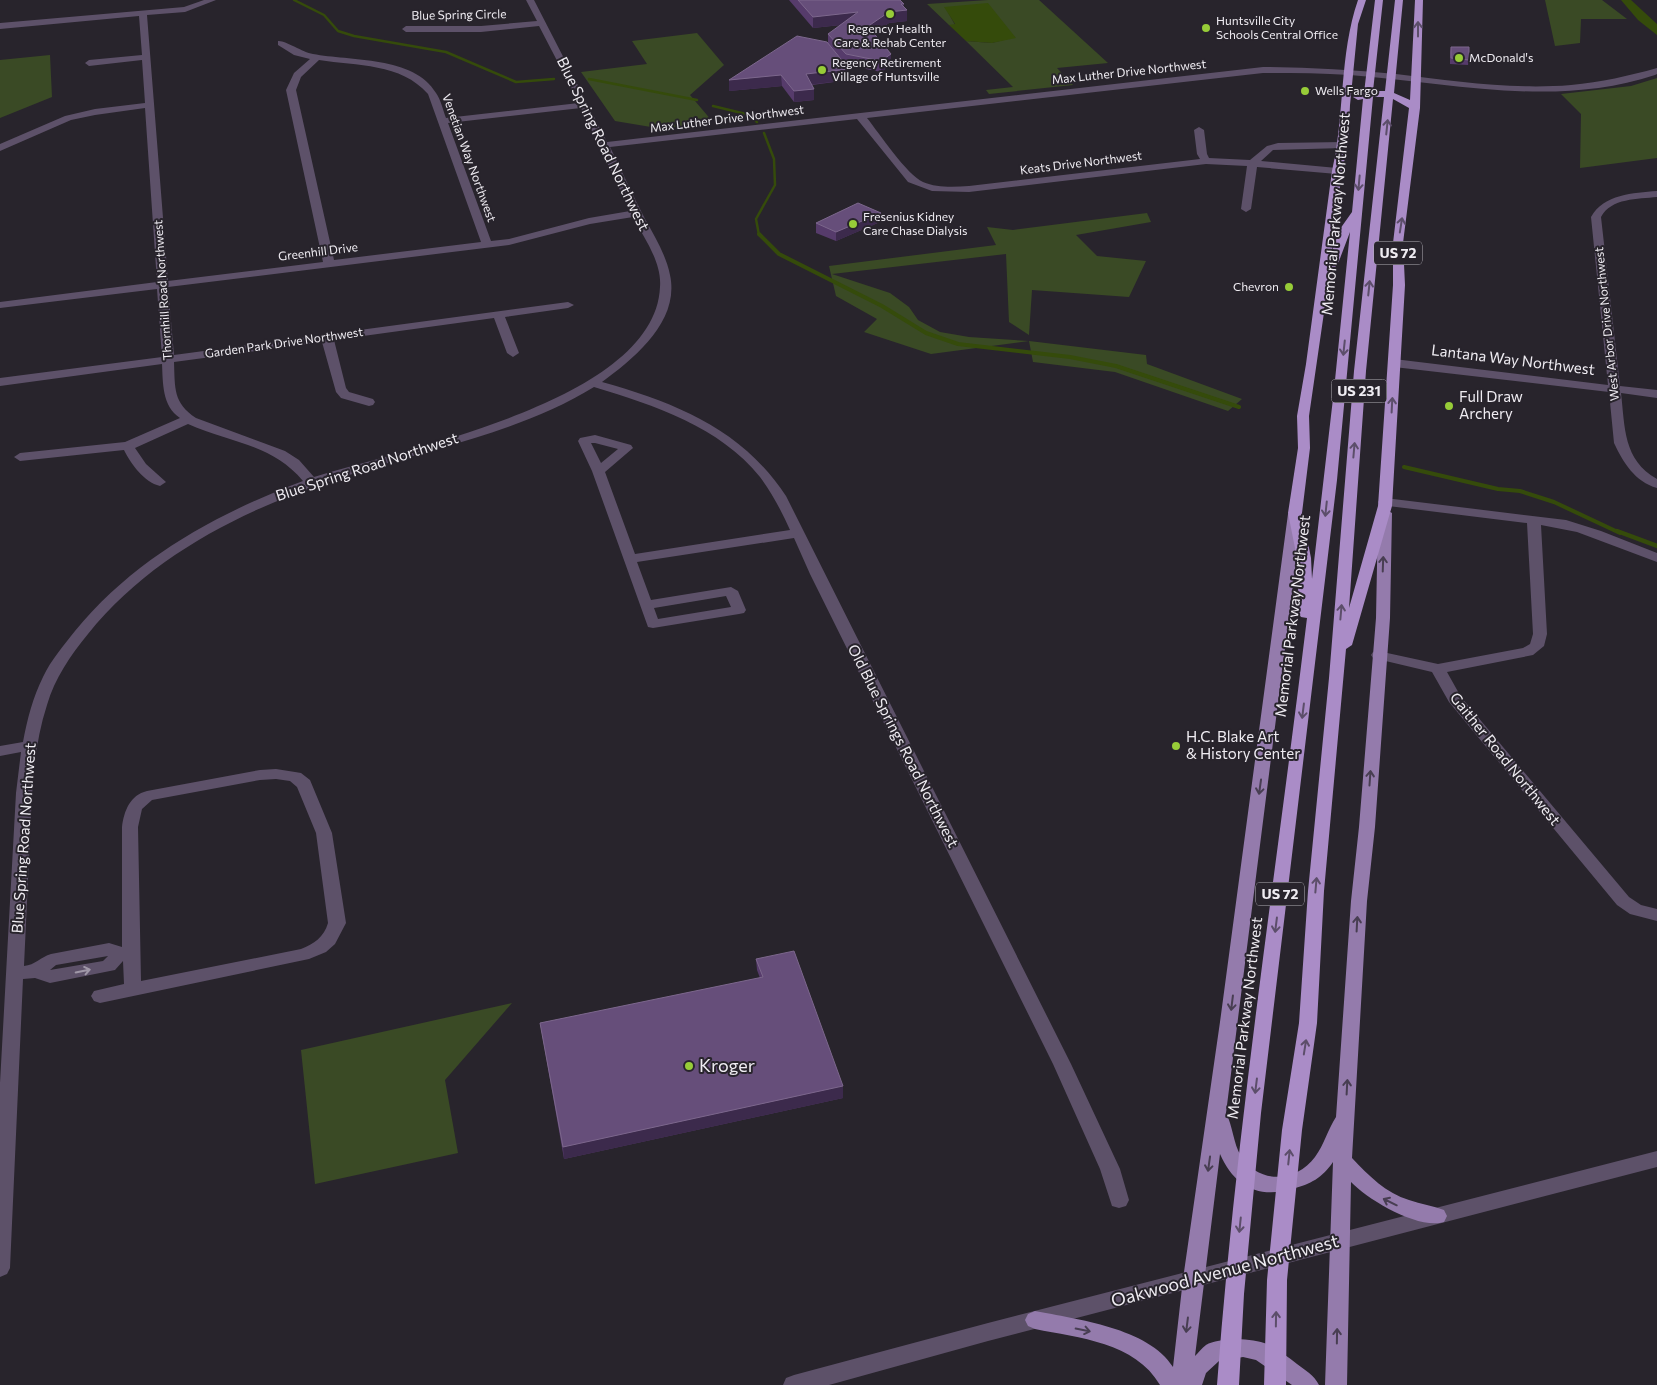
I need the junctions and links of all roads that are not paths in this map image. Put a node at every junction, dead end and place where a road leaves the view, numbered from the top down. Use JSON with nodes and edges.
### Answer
{"nodes":[{"id":1,"x":212,"y":0,"type":"edge"},
{"id":2,"x":530,"y":0,"type":"edge"},
{"id":3,"x":1362,"y":0,"type":"edge"},
{"id":4,"x":1379,"y":0,"type":"edge"},
{"id":5,"x":1399,"y":0,"type":"edge"},
{"id":6,"x":1419,"y":0,"type":"edge"},
{"id":7,"x":143,"y":13,"type":"junction"},
{"id":8,"x":542,"y":23,"type":"junction"},
{"id":9,"x":0,"y":26,"type":"edge"},
{"id":10,"x":406,"y":29,"type":"dead end"},
{"id":11,"x":281,"y":43,"type":"dead end"},
{"id":12,"x":1352,"y":47,"type":"junction"},
{"id":13,"x":1418,"y":52,"type":"junction"},
{"id":14,"x":146,"y":57,"type":"junction"},
{"id":15,"x":318,"y":57,"type":"junction"},
{"id":16,"x":89,"y":63,"type":"dead end"},
{"id":17,"x":1657,"y":70,"type":"edge"},
{"id":18,"x":1348,"y":72,"type":"junction"},
{"id":19,"x":1417,"y":79,"type":"junction"},
{"id":20,"x":1345,"y":102,"type":"junction"},
{"id":21,"x":150,"y":105,"type":"junction"},
{"id":22,"x":584,"y":105,"type":"junction"},
{"id":23,"x":1415,"y":108,"type":"junction"},
{"id":24,"x":860,"y":116,"type":"junction"},
{"id":25,"x":442,"y":121,"type":"junction"},
{"id":26,"x":1199,"y":130,"type":"dead end"},
{"id":27,"x":604,"y":145,"type":"junction"},
{"id":28,"x":1343,"y":145,"type":"junction"},
{"id":29,"x":0,"y":148,"type":"edge"},
{"id":30,"x":1206,"y":161,"type":"junction"},
{"id":31,"x":1252,"y":164,"type":"junction"},
{"id":32,"x":1337,"y":171,"type":"junction"},
{"id":33,"x":1657,"y":194,"type":"edge"},
{"id":34,"x":1246,"y":208,"type":"dead end"},
{"id":35,"x":1357,"y":212,"type":"junction"},
{"id":36,"x":637,"y":214,"type":"junction"},
{"id":37,"x":487,"y":244,"type":"junction"},
{"id":38,"x":329,"y":264,"type":"junction"},
{"id":39,"x":1324,"y":279,"type":"junction"},
{"id":40,"x":162,"y":285,"type":"junction"},
{"id":41,"x":0,"y":305,"type":"edge"},
{"id":42,"x":568,"y":305,"type":"dead end"},
{"id":43,"x":498,"y":314,"type":"junction"},
{"id":44,"x":327,"y":338,"type":"junction"},
{"id":45,"x":513,"y":353,"type":"dead end"},
{"id":46,"x":168,"y":358,"type":"junction"},
{"id":47,"x":1394,"y":364,"type":"junction"},
{"id":48,"x":0,"y":382,"type":"edge"},
{"id":49,"x":592,"y":383,"type":"junction"},
{"id":50,"x":1613,"y":388,"type":"junction"},
{"id":51,"x":1657,"y":394,"type":"edge"},
{"id":52,"x":368,"y":402,"type":"dead end"},
{"id":53,"x":188,"y":419,"type":"junction"},
{"id":54,"x":128,"y":446,"type":"junction"},
{"id":55,"x":20,"y":457,"type":"dead end"},
{"id":56,"x":598,"y":471,"type":"dead end"},
{"id":57,"x":160,"y":482,"type":"dead end"},
{"id":58,"x":312,"y":483,"type":"junction"},
{"id":59,"x":1657,"y":484,"type":"edge"},
{"id":60,"x":1385,"y":504,"type":"junction"},
{"id":61,"x":1295,"y":513,"type":"junction"},
{"id":62,"x":1534,"y":520,"type":"junction"},
{"id":63,"x":798,"y":533,"type":"junction"},
{"id":64,"x":1657,"y":558,"type":"edge"},
{"id":65,"x":630,"y":560,"type":"junction"},
{"id":66,"x":646,"y":604,"type":"junction"},
{"id":67,"x":1378,"y":655,"type":"junction"},
{"id":68,"x":1309,"y":663,"type":"junction"},
{"id":69,"x":1438,"y":669,"type":"junction"},
{"id":70,"x":1336,"y":678,"type":"junction"},
{"id":71,"x":28,"y":746,"type":"junction"},
{"id":72,"x":0,"y":751,"type":"edge"},
{"id":73,"x":1657,"y":914,"type":"edge"},
{"id":74,"x":125,"y":953,"type":"junction"},
{"id":75,"x":16,"y":974,"type":"junction"},
{"id":76,"x":133,"y":989,"type":"junction"},
{"id":77,"x":100,"y":996,"type":"dead end"},
{"id":78,"x":1217,"y":1104,"type":"junction"},
{"id":79,"x":1346,"y":1113,"type":"junction"},
{"id":80,"x":1656,"y":1160,"type":"edge"},
{"id":81,"x":1343,"y":1162,"type":"junction"},
{"id":82,"x":1119,"y":1200,"type":"dead end"},
{"id":83,"x":1437,"y":1216,"type":"junction"},
{"id":84,"x":1339,"y":1241,"type":"junction"},
{"id":85,"x":0,"y":1268,"type":"edge"},
{"id":86,"x":1193,"y":1279,"type":"junction"},
{"id":87,"x":1035,"y":1320,"type":"junction"},
{"id":88,"x":794,"y":1385,"type":"edge"},
{"id":89,"x":1172,"y":1385,"type":"edge"},
{"id":90,"x":1183,"y":1385,"type":"edge"},
{"id":91,"x":1191,"y":1385,"type":"edge"},
{"id":92,"x":1228,"y":1385,"type":"edge"},
{"id":93,"x":1275,"y":1385,"type":"edge"},
{"id":94,"x":1308,"y":1385,"type":"edge"},
{"id":95,"x":1336,"y":1385,"type":"edge"}],
"edges":[{"from":1,"to":7,"type":"street"},
{"from":2,"to":8,"type":"street","name":"Blue Spring Road Northwest"},
{"from":3,"to":12,"type":"highway","number":"US 72"},
{"from":4,"to":35,"type":"highway","name":"Memorial Parkway Northwest","number":"US 231","one_way":true},
{"from":70,"to":5,"type":"highway","number":"US 231","one_way":true},
{"from":13,"to":6,"type":"highway","number":"US 72","one_way":true},
{"from":7,"to":9,"type":"street"},
{"from":7,"to":14,"type":"street","name":"Thornhill Road Northwest"},
{"from":8,"to":10,"type":"street","name":"Blue Spring Circle"},
{"from":8,"to":22,"type":"street","name":"Blue Spring Road Northwest"},
{"from":11,"to":15,"type":"street","name":"Venetian Way Northwest"},
{"from":12,"to":13,"type":"highway"},
{"from":12,"to":18,"type":"highway","number":"US 72"},
{"from":13,"to":19,"type":"highway","number":"US 72"},
{"from":14,"to":16,"type":"street"},
{"from":14,"to":21,"type":"street","name":"Thornhill Road Northwest"},
{"from":15,"to":25,"type":"street","name":"Venetian Way Northwest"},
{"from":15,"to":38,"type":"street"},
{"from":17,"to":19,"type":"street","name":"Max Luther Drive Northwest"},
{"from":18,"to":19,"type":"street","name":"Max Luther Drive Northwest"},
{"from":18,"to":20,"type":"highway","number":"US 72"},
{"from":18,"to":24,"type":"street","name":"Max Luther Drive Northwest"},
{"from":19,"to":23,"type":"highway","number":"US 72"},
{"from":20,"to":23,"type":"highway"},
{"from":20,"to":28,"type":"highway","number":"US 72"},
{"from":21,"to":29,"type":"street"},
{"from":21,"to":40,"type":"street","name":"Thornhill Road Northwest"},
{"from":22,"to":25,"type":"street"},
{"from":22,"to":27,"type":"street","name":"Blue Spring Road Northwest"},
{"from":47,"to":23,"type":"highway","number":"US 72","one_way":true},
{"from":24,"to":27,"type":"street","name":"Max Luther Drive Northwest"},
{"from":24,"to":30,"type":"street","name":"Keats Drive Northwest"},
{"from":25,"to":37,"type":"street","name":"Venetian Way Northwest"},
{"from":26,"to":30,"type":"street"},
{"from":27,"to":36,"type":"street","name":"Blue Spring Road Northwest"},
{"from":28,"to":31,"type":"street"},
{"from":28,"to":32,"type":"highway","number":"US 72"},
{"from":30,"to":31,"type":"street","name":"Keats Drive Northwest"},
{"from":31,"to":32,"type":"street","name":"Keats Drive Northwest"},
{"from":31,"to":34,"type":"street"},
{"from":32,"to":39,"type":"highway","number":"US 72"},
{"from":33,"to":50,"type":"street","name":"West Arbor Drive Northwest"},
{"from":35,"to":39,"type":"highway"},
{"from":35,"to":68,"type":"highway","name":"Memorial Parkway Northwest","number":"US 231","one_way":true},
{"from":36,"to":37,"type":"street","name":"Greenhill Drive"},
{"from":36,"to":49,"type":"street","name":"Blue Spring Road Northwest"},
{"from":37,"to":38,"type":"street","name":"Greenhill Drive"},
{"from":38,"to":40,"type":"street","name":"Greenhill Drive"},
{"from":39,"to":61,"type":"highway","number":"US 72"},
{"from":40,"to":41,"type":"street","name":"Greenhill Drive"},
{"from":40,"to":46,"type":"street","name":"Thornhill Road Northwest"},
{"from":42,"to":43,"type":"street","name":"Garden Park Drive Northwest"},
{"from":43,"to":44,"type":"street","name":"Garden Park Drive Northwest"},
{"from":43,"to":45,"type":"street"},
{"from":44,"to":46,"type":"street","name":"Garden Park Drive Northwest"},
{"from":44,"to":52,"type":"street"},
{"from":46,"to":48,"type":"street","name":"Garden Park Drive Northwest"},
{"from":46,"to":53,"type":"street","name":"Thornhill Road Northwest"},
{"from":47,"to":50,"type":"street","name":"Lantana Way Northwest"},
{"from":60,"to":47,"type":"highway","number":"US 72","one_way":true},
{"from":49,"to":58,"type":"street","name":"Blue Spring Road Northwest"},
{"from":49,"to":63,"type":"street","name":"Old Blue Springs Road Northwest"},
{"from":50,"to":51,"type":"street","name":"Lantana Way Northwest"},
{"from":50,"to":59,"type":"street","name":"West Arbor Drive Northwest"},
{"from":53,"to":54,"type":"street"},
{"from":53,"to":58,"type":"street","name":"Thornhill Road Northwest"},
{"from":54,"to":55,"type":"street"},
{"from":54,"to":57,"type":"street"},
{"from":56,"to":65,"type":"street"},
{"from":58,"to":71,"type":"street","name":"Blue Spring Road Northwest"},
{"from":60,"to":62,"type":"street"},
{"from":67,"to":60,"type":"main road","one_way":true},
{"from":60,"to":70,"type":"highway","number":"US 72"},
{"from":61,"to":68,"type":"highway","number":"US 72"},
{"from":61,"to":78,"type":"main road","one_way":true},
{"from":62,"to":64,"type":"street"},
{"from":62,"to":69,"type":"street"},
{"from":63,"to":65,"type":"street"},
{"from":63,"to":82,"type":"street","name":"Old Blue Springs Road Northwest"},
{"from":65,"to":66,"type":"street"},
{"from":66,"to":66,"type":"street"},
{"from":67,"to":69,"type":"street"},
{"from":79,"to":67,"type":"main road","one_way":true},
{"from":68,"to":92,"type":"highway","name":"Memorial Parkway Northwest","number":"US 72","one_way":true},
{"from":69,"to":73,"type":"street","name":"Gaither Road Northwest"},
{"from":93,"to":70,"type":"highway","number":"US 72","one_way":true},
{"from":71,"to":72,"type":"street"},
{"from":71,"to":75,"type":"street","name":"Blue Spring Road Northwest"},
{"from":74,"to":75,"type":"street"},
{"from":74,"to":76,"type":"street"},
{"from":74,"to":76,"type":"street"},
{"from":75,"to":85,"type":"street","name":"Blue Spring Road Northwest"},
{"from":76,"to":77,"type":"street"},
{"from":78,"to":79,"type":"main road"},
{"from":78,"to":86,"type":"main road","one_way":true},
{"from":79,"to":81,"type":"main road"},
{"from":80,"to":83,"type":"street","name":"Oakwood Avenue Northwest"},
{"from":83,"to":81,"type":"main road","one_way":true},
{"from":81,"to":84,"type":"main road"},
{"from":83,"to":84,"type":"street","name":"Oakwood Avenue Northwest"},
{"from":84,"to":86,"type":"street","name":"Oakwood Avenue Northwest"},
{"from":95,"to":84,"type":"main road","one_way":true},
{"from":86,"to":87,"type":"street","name":"Oakwood Avenue Northwest"},
{"from":86,"to":90,"type":"main road","one_way":true},
{"from":87,"to":88,"type":"street","name":"Oakwood Avenue Northwest"},
{"from":87,"to":89,"type":"main road","one_way":true},
{"from":91,"to":94,"type":"main road"}]}
